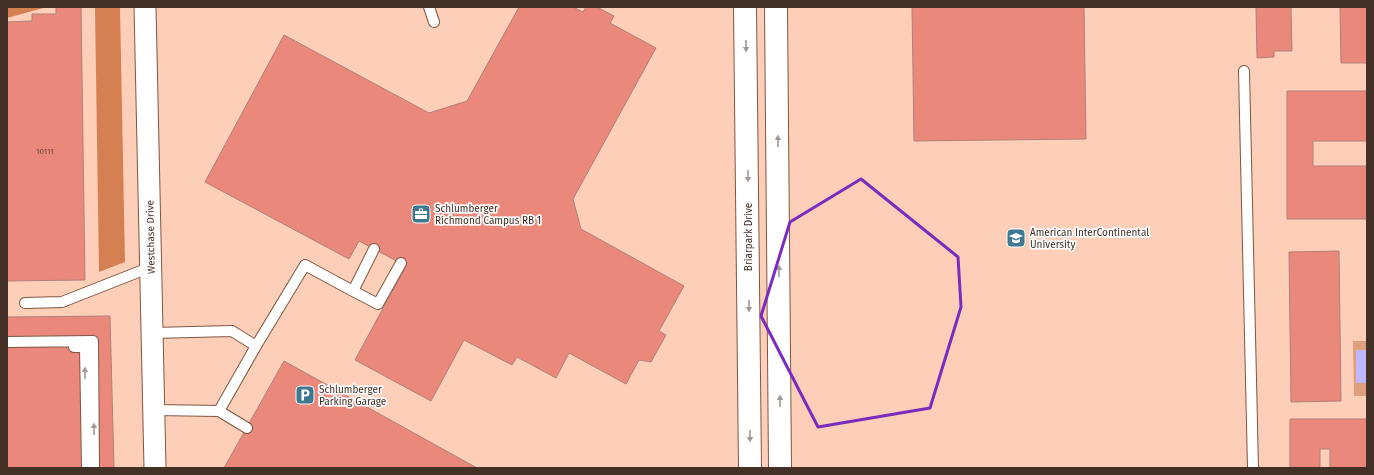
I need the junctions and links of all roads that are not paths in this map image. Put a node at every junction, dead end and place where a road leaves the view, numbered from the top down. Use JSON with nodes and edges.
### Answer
{"nodes":[{"id":1,"x":145,"y":7,"type":"edge"},
{"id":2,"x":429,"y":7,"type":"edge"},
{"id":3,"x":745,"y":7,"type":"edge"},
{"id":4,"x":776,"y":7,"type":"edge"},
{"id":5,"x":434,"y":22,"type":"dead end"},
{"id":6,"x":1244,"y":71,"type":"dead end"},
{"id":7,"x":374,"y":249,"type":"dead end"},
{"id":8,"x":401,"y":263,"type":"dead end"},
{"id":9,"x":151,"y":267,"type":"junction"},
{"id":10,"x":353,"y":291,"type":"junction"},
{"id":11,"x":25,"y":303,"type":"dead end"},
{"id":12,"x":152,"y":333,"type":"junction"},
{"id":13,"x":7,"y":342,"type":"edge"},
{"id":14,"x":256,"y":346,"type":"junction"},
{"id":15,"x":7,"y":348,"type":"edge"},
{"id":16,"x":154,"y":410,"type":"junction"},
{"id":17,"x":219,"y":411,"type":"junction"},
{"id":18,"x":247,"y":428,"type":"dead end"},
{"id":19,"x":87,"y":468,"type":"edge"},
{"id":20,"x":94,"y":468,"type":"edge"},
{"id":21,"x":154,"y":468,"type":"edge"},
{"id":22,"x":750,"y":468,"type":"edge"},
{"id":23,"x":780,"y":468,"type":"edge"},
{"id":24,"x":1253,"y":468,"type":"edge"}],
"edges":[{"from":1,"to":9,"type":"street","name":"Westchase Drive"},
{"from":2,"to":5,"type":"lane"},
{"from":3,"to":22,"type":"street","name":"Briarpark Drive","one_way":true},
{"from":23,"to":4,"type":"street","one_way":true},
{"from":6,"to":24,"type":"lane"},
{"from":7,"to":10,"type":"lane"},
{"from":8,"to":10,"type":"lane"},
{"from":9,"to":11,"type":"lane"},
{"from":9,"to":12,"type":"street","name":"Westchase Drive"},
{"from":10,"to":14,"type":"lane"},
{"from":12,"to":14,"type":"lane"},
{"from":12,"to":16,"type":"street","name":"Westchase Drive"},
{"from":20,"to":13,"type":"lane","one_way":true},
{"from":14,"to":17,"type":"lane"},
{"from":19,"to":15,"type":"lane","one_way":true},
{"from":16,"to":17,"type":"lane"},
{"from":16,"to":21,"type":"street","name":"Westchase Drive"},
{"from":17,"to":18,"type":"lane"}]}
